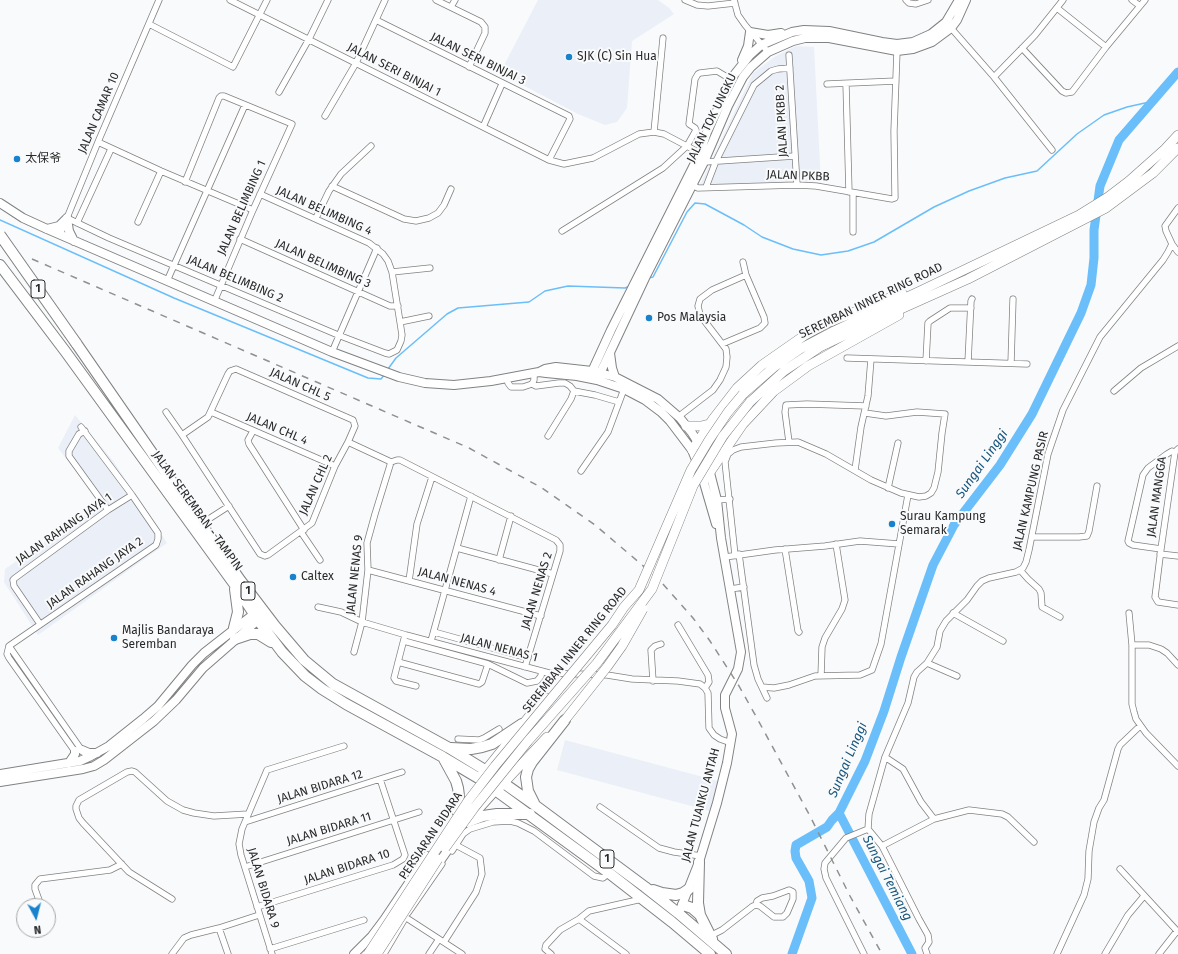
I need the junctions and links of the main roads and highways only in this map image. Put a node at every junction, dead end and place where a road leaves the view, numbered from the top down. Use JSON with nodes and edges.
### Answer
{"nodes":[{"id":1,"x":959,"y":0,"type":"edge"},
{"id":2,"x":966,"y":0,"type":"edge"},
{"id":3,"x":792,"y":32,"type":"junction"},
{"id":4,"x":740,"y":66,"type":"junction"},
{"id":5,"x":1178,"y":135,"type":"edge"},
{"id":6,"x":1178,"y":148,"type":"edge"},
{"id":7,"x":0,"y":203,"type":"edge"},
{"id":8,"x":1081,"y":218,"type":"junction"},
{"id":9,"x":47,"y":229,"type":"junction"},
{"id":10,"x":0,"y":235,"type":"edge"},
{"id":11,"x":74,"y":241,"type":"junction"},
{"id":12,"x":0,"y":265,"type":"edge"},
{"id":13,"x":968,"y":268,"type":"junction"},
{"id":14,"x":642,"y":276,"type":"junction"},
{"id":15,"x":968,"y":279,"type":"junction"},
{"id":16,"x":638,"y":286,"type":"junction"},
{"id":17,"x":610,"y":353,"type":"junction"},
{"id":18,"x":594,"y":376,"type":"junction"},
{"id":19,"x":615,"y":377,"type":"junction"},
{"id":20,"x":709,"y":424,"type":"junction"},
{"id":21,"x":686,"y":426,"type":"junction"},
{"id":22,"x":735,"y":435,"type":"junction"},
{"id":23,"x":697,"y":441,"type":"junction"},
{"id":24,"x":692,"y":450,"type":"junction"},
{"id":25,"x":710,"y":473,"type":"junction"},
{"id":26,"x":704,"y":481,"type":"junction"},
{"id":27,"x":721,"y":538,"type":"junction"},
{"id":28,"x":235,"y":585,"type":"junction"},
{"id":29,"x":652,"y":589,"type":"junction"},
{"id":30,"x":256,"y":617,"type":"junction"},
{"id":31,"x":234,"y":628,"type":"junction"},
{"id":32,"x":235,"y":639,"type":"junction"},
{"id":33,"x":282,"y":652,"type":"junction"},
{"id":34,"x":560,"y":688,"type":"junction"},
{"id":35,"x":565,"y":720,"type":"junction"},
{"id":36,"x":522,"y":724,"type":"junction"},
{"id":37,"x":525,"y":739,"type":"junction"},
{"id":38,"x":449,"y":748,"type":"junction"},
{"id":39,"x":503,"y":748,"type":"junction"},
{"id":40,"x":97,"y":753,"type":"junction"},
{"id":41,"x":443,"y":757,"type":"junction"},
{"id":42,"x":524,"y":760,"type":"junction"},
{"id":43,"x":69,"y":763,"type":"junction"},
{"id":44,"x":0,"y":774,"type":"edge"},
{"id":45,"x":482,"y":774,"type":"junction"},
{"id":46,"x":0,"y":782,"type":"edge"},
{"id":47,"x":500,"y":787,"type":"junction"},
{"id":48,"x":468,"y":795,"type":"junction"},
{"id":49,"x":486,"y":802,"type":"junction"},
{"id":50,"x":533,"y":810,"type":"junction"},
{"id":51,"x":457,"y":811,"type":"junction"},
{"id":52,"x":467,"y":822,"type":"junction"},
{"id":53,"x":700,"y":859,"type":"junction"},
{"id":54,"x":645,"y":887,"type":"junction"},
{"id":55,"x":689,"y":889,"type":"junction"},
{"id":56,"x":680,"y":909,"type":"junction"},
{"id":57,"x":700,"y":915,"type":"junction"},
{"id":58,"x":672,"y":922,"type":"junction"},
{"id":59,"x":713,"y":950,"type":"edge"},
{"id":60,"x":354,"y":954,"type":"edge"},
{"id":61,"x":368,"y":954,"type":"edge"},
{"id":62,"x":382,"y":954,"type":"edge"},
{"id":63,"x":726,"y":954,"type":"edge"}],
"edges":[{"from":1,"to":3,"type":"main road","name":"JALAN TOK UNGKU"},
{"from":2,"to":14,"type":"main road","name":"JALAN TOK UNGKU"},
{"from":3,"to":4,"type":"main road","name":"JALAN TOK UNGKU"},
{"from":3,"to":4,"type":"main road"},
{"from":4,"to":14,"type":"main road","name":"JALAN TOK UNGKU"},
{"from":5,"to":8,"type":"main road","name":"SEREMBAN INNER RING ROAD"},
{"from":6,"to":8,"type":"main road","name":"SEREMBAN INNER RING ROAD"},
{"from":7,"to":9,"type":"main road","name":"JALAN TUANKU ANTAH"},
{"from":8,"to":13,"type":"main road","name":"SEREMBAN INNER RING ROAD"},
{"from":8,"to":15,"type":"main road","name":"SEREMBAN INNER RING ROAD"},
{"from":9,"to":11,"type":"main road","name":"JALAN TUANKU ANTAH"},
{"from":9,"to":11,"type":"main road"},
{"from":10,"to":38,"type":"highway","name":"JALAN SEREMBAN - TAMPIN","number":"1","bridge":true},
{"from":11,"to":18,"type":"main road","name":"JALAN TUANKU ANTAH"},
{"from":12,"to":28,"type":"highway","name":"JALAN SEREMBAN - TAMPIN","number":"1"},
{"from":13,"to":20,"type":"main road"},
{"from":13,"to":34,"type":"main road","name":"SEREMBAN INNER RING ROAD","bridge":true},
{"from":14,"to":16,"type":"main road"},
{"from":15,"to":22,"type":"main road"},
{"from":15,"to":29,"type":"main road","name":"SEREMBAN INNER RING ROAD","bridge":true},
{"from":16,"to":17,"type":"main road"},
{"from":16,"to":18,"type":"main road"},
{"from":17,"to":18,"type":"main road"},
{"from":17,"to":19,"type":"main road"},
{"from":18,"to":19,"type":"main road","name":"JALAN TUANKU ANTAH"},
{"from":18,"to":24,"type":"main road","name":"JALAN TUANKU ANTAH"},
{"from":19,"to":21,"type":"main road","name":"JALAN TUANKU ANTAH"},
{"from":20,"to":21,"type":"main road"},
{"from":20,"to":22,"type":"main road"},
{"from":20,"to":23,"type":"main road"},
{"from":21,"to":23,"type":"main road","name":"JALAN TUANKU ANTAH"},
{"from":22,"to":25,"type":"main road"},
{"from":23,"to":24,"type":"main road"},
{"from":23,"to":25,"type":"main road","name":"JALAN TUANKU ANTAH"},
{"from":24,"to":26,"type":"main road","name":"JALAN TUANKU ANTAH"},
{"from":25,"to":26,"type":"main road"},
{"from":25,"to":27,"type":"main road","name":"JALAN TUANKU ANTAH"},
{"from":26,"to":27,"type":"main road","name":"JALAN TUANKU ANTAH"},
{"from":27,"to":53,"type":"main road","name":"JALAN TUANKU ANTAH"},
{"from":28,"to":30,"type":"highway","name":"JALAN SEREMBAN - TAMPIN","number":"1"},
{"from":28,"to":31,"type":"highway"},
{"from":29,"to":35,"type":"main road","bridge":true},
{"from":29,"to":37,"type":"main road","name":"SEREMBAN INNER RING ROAD","bridge":true},
{"from":30,"to":31,"type":"main road"},
{"from":30,"to":32,"type":"main road"},
{"from":30,"to":33,"type":"highway","name":"JALAN SEREMBAN - TAMPIN","number":"1"},
{"from":31,"to":40,"type":"main road"},
{"from":32,"to":33,"type":"highway"},
{"from":32,"to":46,"type":"main road"},
{"from":33,"to":41,"type":"highway","name":"JALAN SEREMBAN - TAMPIN","number":"1"},
{"from":34,"to":36,"type":"main road","bridge":true},
{"from":34,"to":37,"type":"main road","name":"SEREMBAN INNER RING ROAD","bridge":true},
{"from":35,"to":42,"type":"main road"},
{"from":35,"to":50,"type":"highway"},
{"from":36,"to":38,"type":"highway"},
{"from":36,"to":39,"type":"main road"},
{"from":37,"to":61,"type":"main road","name":"PERSIARAN BIDARA","bridge":true},
{"from":37,"to":62,"type":"main road","name":"PERSIARAN BIDARA","bridge":true},
{"from":38,"to":45,"type":"highway","name":"JALAN SEREMBAN - TAMPIN","number":"1"},
{"from":39,"to":42,"type":"main road"},
{"from":39,"to":45,"type":"main road"},
{"from":40,"to":43,"type":"main road"},
{"from":40,"to":43,"type":"main road"},
{"from":41,"to":45,"type":"highway","name":"JALAN SEREMBAN - TAMPIN","number":"1"},
{"from":41,"to":51,"type":"highway"},
{"from":42,"to":47,"type":"main road"},
{"from":43,"to":44,"type":"main road"},
{"from":45,"to":47,"type":"highway","number":"1"},
{"from":45,"to":48,"type":"main road","name":"PERSIARAN BIDARA"},
{"from":47,"to":49,"type":"main road","name":"PERSIARAN BIDARA"},
{"from":47,"to":50,"type":"highway","number":"1"},
{"from":48,"to":49,"type":"main road"},
{"from":48,"to":51,"type":"main road","name":"PERSIARAN BIDARA"},
{"from":49,"to":52,"type":"main road","name":"PERSIARAN BIDARA"},
{"from":50,"to":52,"type":"highway"},
{"from":50,"to":54,"type":"highway","number":"1"},
{"from":50,"to":58,"type":"highway","number":"1"},
{"from":51,"to":60,"type":"main road","name":"PERSIARAN BIDARA"},
{"from":52,"to":62,"type":"main road","name":"PERSIARAN BIDARA"},
{"from":53,"to":55,"type":"main road","name":"JALAN TUANKU ANTAH"},
{"from":53,"to":57,"type":"highway"},
{"from":54,"to":55,"type":"highway"},
{"from":54,"to":56,"type":"highway","number":"1"},
{"from":55,"to":56,"type":"main road","name":"JALAN TUANKU ANTAH"},
{"from":56,"to":57,"type":"highway"},
{"from":56,"to":58,"type":"main road","name":"JALAN TUANKU ANTAH"},
{"from":56,"to":59,"type":"highway","number":"1"},
{"from":57,"to":59,"type":"highway"},
{"from":58,"to":59,"type":"highway","number":"1"},
{"from":59,"to":63,"type":"highway","number":"1"}]}
